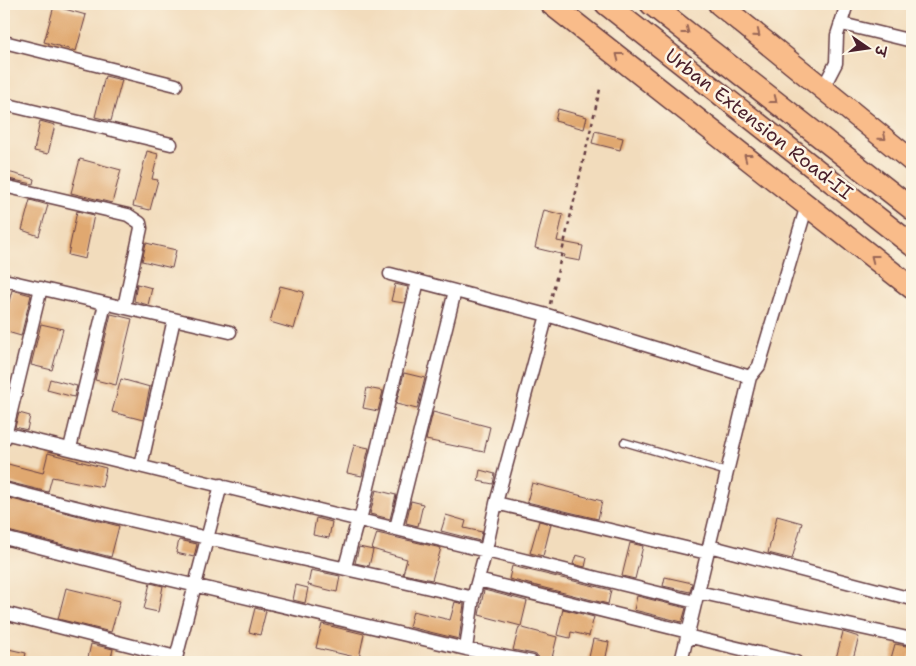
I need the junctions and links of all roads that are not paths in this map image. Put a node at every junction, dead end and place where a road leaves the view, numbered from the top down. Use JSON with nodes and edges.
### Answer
{"nodes":[{"id":1,"x":551,"y":4,"type":"edge"},
{"id":2,"x":606,"y":4,"type":"edge"},
{"id":3,"x":651,"y":4,"type":"edge"},
{"id":4,"x":719,"y":4,"type":"edge"},
{"id":5,"x":847,"y":4,"type":"edge"},
{"id":6,"x":842,"y":24,"type":"junction"},
{"id":7,"x":912,"y":41,"type":"edge"},
{"id":8,"x":4,"y":42,"type":"edge"},
{"id":9,"x":176,"y":85,"type":"dead end"},
{"id":10,"x":823,"y":88,"type":"junction"},
{"id":11,"x":4,"y":104,"type":"edge"},
{"id":12,"x":171,"y":144,"type":"dead end"},
{"id":13,"x":912,"y":161,"type":"edge"},
{"id":14,"x":4,"y":186,"type":"edge"},
{"id":15,"x":807,"y":204,"type":"junction"},
{"id":16,"x":912,"y":209,"type":"edge"},
{"id":17,"x":912,"y":245,"type":"edge"},
{"id":18,"x":390,"y":274,"type":"dead end"},
{"id":19,"x":4,"y":280,"type":"edge"},
{"id":20,"x":418,"y":282,"type":"junction"},
{"id":21,"x":41,"y":288,"type":"junction"},
{"id":22,"x":912,"y":288,"type":"edge"},
{"id":23,"x":455,"y":291,"type":"junction"},
{"id":24,"x":105,"y":304,"type":"junction"},
{"id":25,"x":124,"y":308,"type":"junction"},
{"id":26,"x":547,"y":316,"type":"junction"},
{"id":27,"x":174,"y":319,"type":"junction"},
{"id":28,"x":230,"y":332,"type":"dead end"},
{"id":29,"x":750,"y":377,"type":"junction"},
{"id":30,"x":4,"y":435,"type":"edge"},
{"id":31,"x":624,"y":442,"type":"dead end"},
{"id":32,"x":70,"y":448,"type":"junction"},
{"id":33,"x":141,"y":466,"type":"junction"},
{"id":34,"x":727,"y":472,"type":"junction"},
{"id":35,"x":221,"y":485,"type":"junction"},
{"id":36,"x":4,"y":489,"type":"edge"},
{"id":37,"x":496,"y":503,"type":"junction"},
{"id":38,"x":359,"y":519,"type":"junction"},
{"id":39,"x":396,"y":528,"type":"junction"},
{"id":40,"x":208,"y":537,"type":"junction"},
{"id":41,"x":4,"y":538,"type":"edge"},
{"id":42,"x":486,"y":550,"type":"junction"},
{"id":43,"x":708,"y":550,"type":"junction"},
{"id":44,"x":345,"y":567,"type":"junction"},
{"id":45,"x":478,"y":580,"type":"junction"},
{"id":46,"x":195,"y":585,"type":"junction"},
{"id":47,"x":697,"y":597,"type":"junction"},
{"id":48,"x":473,"y":598,"type":"junction"},
{"id":49,"x":912,"y":599,"type":"edge"},
{"id":50,"x":4,"y":613,"type":"edge"},
{"id":51,"x":688,"y":634,"type":"junction"},
{"id":52,"x":912,"y":639,"type":"edge"},
{"id":53,"x":466,"y":648,"type":"junction"},
{"id":54,"x":176,"y":660,"type":"edge"},
{"id":55,"x":532,"y":662,"type":"edge"},
{"id":56,"x":681,"y":662,"type":"edge"},
{"id":57,"x":796,"y":662,"type":"edge"}],
"edges":[{"from":15,"to":1,"type":"main road","one_way":true},
{"from":2,"to":17,"type":"main road","name":"Urban Extension Road-II"},
{"from":3,"to":16,"type":"main road","name":"Urban Extension Road-II","one_way":true},
{"from":4,"to":10,"type":"main road","one_way":true},
{"from":5,"to":6,"type":"street"},
{"from":6,"to":7,"type":"street"},
{"from":6,"to":10,"type":"street"},
{"from":8,"to":9,"type":"street"},
{"from":10,"to":13,"type":"main road","one_way":true},
{"from":11,"to":12,"type":"street"},
{"from":14,"to":25,"type":"street"},
{"from":22,"to":15,"type":"main road","one_way":true},
{"from":15,"to":29,"type":"street"},
{"from":18,"to":20,"type":"street"},
{"from":19,"to":21,"type":"street"},
{"from":20,"to":23,"type":"street"},
{"from":20,"to":38,"type":"street"},
{"from":21,"to":24,"type":"street"},
{"from":21,"to":30,"type":"street"},
{"from":23,"to":26,"type":"street"},
{"from":23,"to":39,"type":"street"},
{"from":24,"to":25,"type":"street"},
{"from":24,"to":32,"type":"street"},
{"from":25,"to":27,"type":"street"},
{"from":26,"to":29,"type":"street"},
{"from":26,"to":37,"type":"street"},
{"from":27,"to":28,"type":"street"},
{"from":27,"to":33,"type":"street"},
{"from":29,"to":34,"type":"street"},
{"from":30,"to":32,"type":"street"},
{"from":31,"to":34,"type":"lane"},
{"from":32,"to":33,"type":"street"},
{"from":33,"to":35,"type":"street"},
{"from":34,"to":43,"type":"street"},
{"from":35,"to":38,"type":"street"},
{"from":35,"to":40,"type":"street"},
{"from":36,"to":40,"type":"street"},
{"from":37,"to":42,"type":"street"},
{"from":37,"to":43,"type":"street"},
{"from":38,"to":39,"type":"street"},
{"from":38,"to":44,"type":"street"},
{"from":39,"to":42,"type":"street"},
{"from":40,"to":44,"type":"street"},
{"from":40,"to":46,"type":"street"},
{"from":41,"to":46,"type":"street"},
{"from":42,"to":45,"type":"street"},
{"from":42,"to":47,"type":"street"},
{"from":43,"to":47,"type":"street"},
{"from":43,"to":49,"type":"street"},
{"from":44,"to":48,"type":"street"},
{"from":45,"to":48,"type":"street"},
{"from":45,"to":51,"type":"street"},
{"from":46,"to":53,"type":"street"},
{"from":46,"to":54,"type":"street"},
{"from":47,"to":51,"type":"street"},
{"from":47,"to":52,"type":"street"},
{"from":48,"to":53,"type":"street"},
{"from":50,"to":54,"type":"street"},
{"from":51,"to":56,"type":"street"},
{"from":51,"to":57,"type":"street"},
{"from":53,"to":55,"type":"street"}]}
